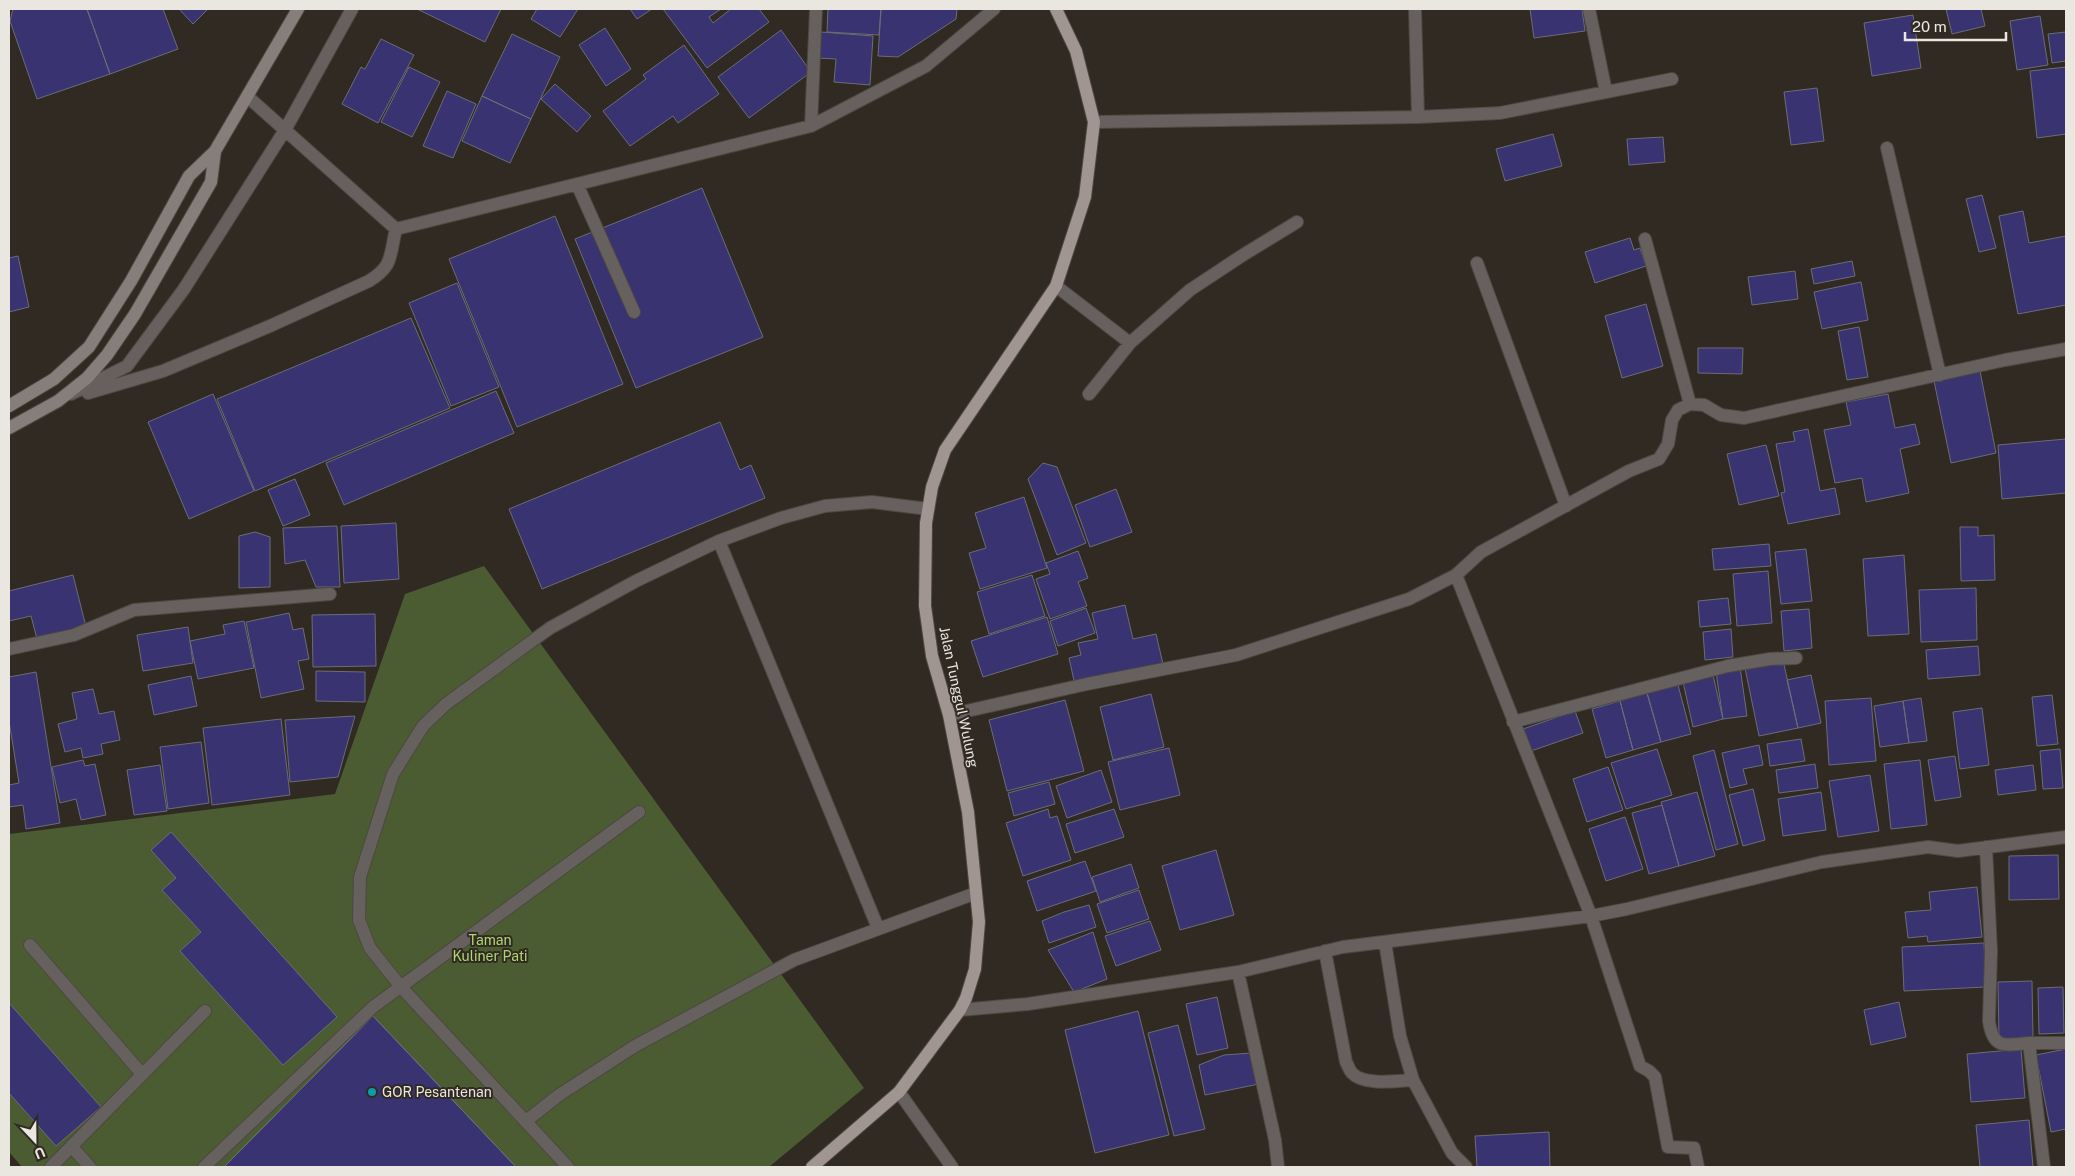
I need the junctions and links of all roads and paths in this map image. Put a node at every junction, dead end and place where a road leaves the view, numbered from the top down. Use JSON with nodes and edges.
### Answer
{"nodes":[{"id":1,"x":298,"y":9,"type":"edge"},
{"id":2,"x":352,"y":9,"type":"edge"},
{"id":3,"x":816,"y":9,"type":"edge"},
{"id":4,"x":994,"y":9,"type":"edge"},
{"id":5,"x":1056,"y":9,"type":"edge"},
{"id":6,"x":1416,"y":9,"type":"edge"},
{"id":7,"x":1589,"y":9,"type":"edge"},
{"id":8,"x":1672,"y":79,"type":"dead end"},
{"id":9,"x":1606,"y":92,"type":"junction"},
{"id":10,"x":248,"y":97,"type":"junction"},
{"id":11,"x":1418,"y":117,"type":"junction"},
{"id":12,"x":1094,"y":122,"type":"junction"},
{"id":13,"x":811,"y":126,"type":"junction"},
{"id":14,"x":285,"y":130,"type":"junction"},
{"id":15,"x":1887,"y":148,"type":"dead end"},
{"id":16,"x":215,"y":151,"type":"junction"},
{"id":17,"x":577,"y":184,"type":"junction"},
{"id":18,"x":1297,"y":222,"type":"dead end"},
{"id":19,"x":396,"y":229,"type":"junction"},
{"id":20,"x":1645,"y":240,"type":"dead end"},
{"id":21,"x":1477,"y":263,"type":"dead end"},
{"id":22,"x":1056,"y":286,"type":"junction"},
{"id":23,"x":634,"y":312,"type":"dead end"},
{"id":24,"x":1130,"y":343,"type":"junction"},
{"id":25,"x":2066,"y":349,"type":"edge"},
{"id":26,"x":1940,"y":375,"type":"junction"},
{"id":27,"x":1089,"y":394,"type":"dead end"},
{"id":28,"x":58,"y":401,"type":"junction"},
{"id":29,"x":1690,"y":404,"type":"junction"},
{"id":30,"x":9,"y":406,"type":"edge"},
{"id":31,"x":9,"y":428,"type":"edge"},
{"id":32,"x":1566,"y":506,"type":"junction"},
{"id":33,"x":928,"y":509,"type":"junction"},
{"id":34,"x":719,"y":541,"type":"junction"},
{"id":35,"x":1456,"y":575,"type":"junction"},
{"id":36,"x":330,"y":594,"type":"dead end"},
{"id":37,"x":9,"y":649,"type":"edge"},
{"id":38,"x":1796,"y":658,"type":"dead end"},
{"id":39,"x":949,"y":715,"type":"junction"},
{"id":40,"x":1513,"y":722,"type":"junction"},
{"id":41,"x":639,"y":812,"type":"dead end"},
{"id":42,"x":2066,"y":837,"type":"edge"},
{"id":43,"x":1986,"y":847,"type":"junction"},
{"id":44,"x":976,"y":893,"type":"junction"},
{"id":45,"x":1592,"y":916,"type":"junction"},
{"id":46,"x":878,"y":928,"type":"junction"},
{"id":47,"x":1385,"y":942,"type":"junction"},
{"id":48,"x":30,"y":945,"type":"dead end"},
{"id":49,"x":1325,"y":951,"type":"junction"},
{"id":50,"x":1238,"y":972,"type":"junction"},
{"id":51,"x":400,"y":987,"type":"junction"},
{"id":52,"x":960,"y":1010,"type":"junction"},
{"id":53,"x":205,"y":1011,"type":"dead end"},
{"id":54,"x":2029,"y":1043,"type":"junction"},
{"id":55,"x":2066,"y":1043,"type":"edge"},
{"id":56,"x":142,"y":1074,"type":"junction"},
{"id":57,"x":1413,"y":1080,"type":"junction"},
{"id":58,"x":899,"y":1092,"type":"junction"},
{"id":59,"x":526,"y":1121,"type":"junction"},
{"id":60,"x":72,"y":1147,"type":"junction"},
{"id":61,"x":51,"y":1167,"type":"edge"},
{"id":62,"x":90,"y":1167,"type":"edge"},
{"id":63,"x":204,"y":1167,"type":"edge"},
{"id":64,"x":568,"y":1167,"type":"edge"},
{"id":65,"x":812,"y":1167,"type":"edge"},
{"id":66,"x":952,"y":1167,"type":"edge"},
{"id":67,"x":1278,"y":1167,"type":"edge"},
{"id":68,"x":1466,"y":1167,"type":"edge"},
{"id":69,"x":1698,"y":1167,"type":"edge"},
{"id":70,"x":2044,"y":1167,"type":"edge"}],
"edges":[{"from":1,"to":10,"type":"main road"},
{"from":2,"to":14,"type":"street"},
{"from":3,"to":13,"type":"street"},
{"from":4,"to":13,"type":"street"},
{"from":5,"to":12,"type":"main road","name":"Jalan Tunggul Wulung"},
{"from":6,"to":11,"type":"street"},
{"from":7,"to":9,"type":"street"},
{"from":8,"to":9,"type":"street"},
{"from":9,"to":11,"type":"street"},
{"from":10,"to":14,"type":"street"},
{"from":10,"to":16,"type":"main road"},
{"from":11,"to":12,"type":"street"},
{"from":12,"to":22,"type":"main road","name":"Jalan Tunggul Wulung"},
{"from":13,"to":17,"type":"street"},
{"from":14,"to":19,"type":"street"},
{"from":14,"to":28,"type":"street"},
{"from":15,"to":26,"type":"street"},
{"from":16,"to":28,"type":"main road"},
{"from":16,"to":30,"type":"main road"},
{"from":17,"to":19,"type":"street"},
{"from":17,"to":23,"type":"street"},
{"from":18,"to":24,"type":"street"},
{"from":19,"to":28,"type":"street"},
{"from":20,"to":29,"type":"street"},
{"from":21,"to":32,"type":"street"},
{"from":22,"to":24,"type":"street"},
{"from":22,"to":33,"type":"main road","name":"Jalan Tunggul Wulung"},
{"from":24,"to":27,"type":"street"},
{"from":25,"to":26,"type":"street"},
{"from":26,"to":29,"type":"street"},
{"from":28,"to":31,"type":"main road"},
{"from":29,"to":32,"type":"street"},
{"from":32,"to":35,"type":"street"},
{"from":33,"to":34,"type":"street"},
{"from":33,"to":39,"type":"main road","name":"Jalan Tunggul Wulung"},
{"from":34,"to":46,"type":"street"},
{"from":34,"to":51,"type":"street"},
{"from":35,"to":39,"type":"street"},
{"from":35,"to":40,"type":"street"},
{"from":36,"to":37,"type":"street"},
{"from":38,"to":40,"type":"street"},
{"from":39,"to":44,"type":"main road","name":"Jalan Tunggul Wulung"},
{"from":40,"to":45,"type":"street"},
{"from":41,"to":51,"type":"street"},
{"from":42,"to":43,"type":"street"},
{"from":43,"to":45,"type":"street"},
{"from":43,"to":54,"type":"street"},
{"from":44,"to":46,"type":"street"},
{"from":44,"to":52,"type":"main road","name":"Jalan Tunggul Wulung"},
{"from":45,"to":47,"type":"street"},
{"from":45,"to":69,"type":"street"},
{"from":46,"to":59,"type":"street"},
{"from":47,"to":49,"type":"street"},
{"from":47,"to":57,"type":"street"},
{"from":48,"to":56,"type":"street"},
{"from":49,"to":50,"type":"street"},
{"from":49,"to":57,"type":"street"},
{"from":50,"to":52,"type":"street"},
{"from":50,"to":67,"type":"street"},
{"from":51,"to":59,"type":"street"},
{"from":51,"to":63,"type":"street"},
{"from":52,"to":58,"type":"main road","name":"Jalan Tunggul Wulung"},
{"from":53,"to":56,"type":"street"},
{"from":54,"to":55,"type":"street"},
{"from":54,"to":70,"type":"street"},
{"from":56,"to":60,"type":"street"},
{"from":57,"to":68,"type":"street"},
{"from":58,"to":65,"type":"main road","name":"Jalan Tunggul Wulung"},
{"from":58,"to":66,"type":"street"},
{"from":59,"to":64,"type":"street"},
{"from":60,"to":61,"type":"street"},
{"from":60,"to":62,"type":"street"}]}
